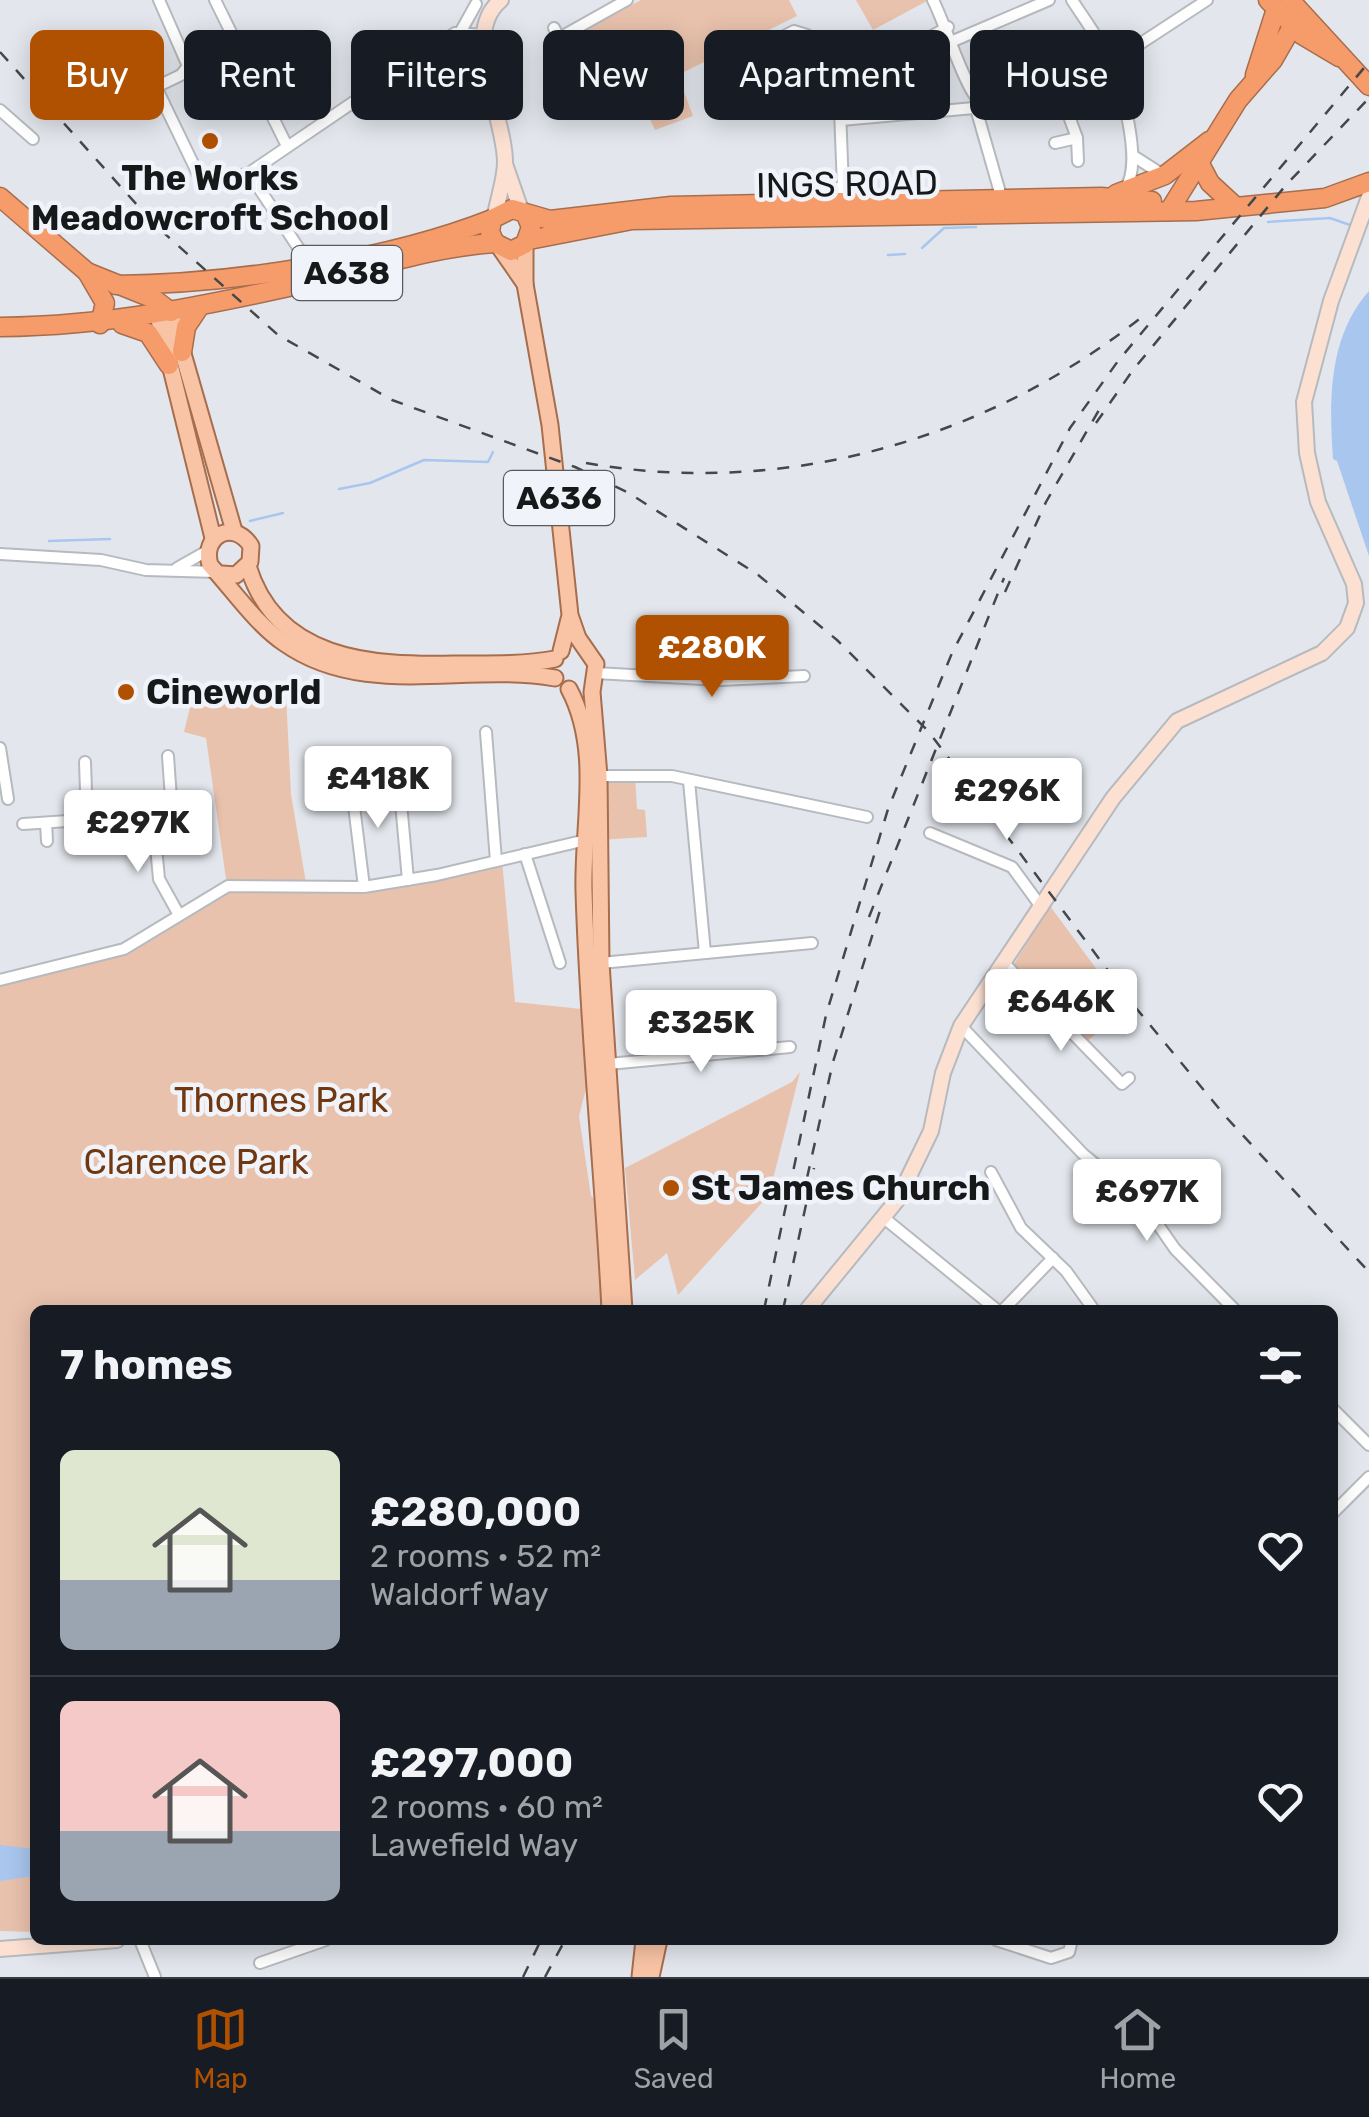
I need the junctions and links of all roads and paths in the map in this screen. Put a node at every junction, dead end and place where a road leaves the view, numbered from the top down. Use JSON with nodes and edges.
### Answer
{"nodes":[{"id":1,"x":159,"y":0,"type":"edge"},
{"id":2,"x":215,"y":0,"type":"edge"},
{"id":3,"x":626,"y":0,"type":"edge"},
{"id":4,"x":933,"y":0,"type":"edge"},
{"id":5,"x":1049,"y":0,"type":"edge"},
{"id":6,"x":1072,"y":0,"type":"edge"},
{"id":7,"x":1204,"y":2,"type":"edge"},
{"id":8,"x":488,"y":3,"type":"edge"},
{"id":9,"x":1291,"y":8,"type":"edge"},
{"id":10,"x":948,"y":27,"type":"junction"},
{"id":11,"x":554,"y":28,"type":"dead end"},
{"id":12,"x":463,"y":30,"type":"edge"},
{"id":13,"x":484,"y":30,"type":"edge"},
{"id":14,"x":943,"y":30,"type":"edge"},
{"id":15,"x":1091,"y":30,"type":"edge"},
{"id":16,"x":1144,"y":38,"type":"edge"},
{"id":17,"x":954,"y":41,"type":"junction"},
{"id":18,"x":1369,"y":86,"type":"edge"},
{"id":19,"x":970,"y":92,"type":"edge"},
{"id":20,"x":351,"y":104,"type":"edge"},
{"id":21,"x":0,"y":110,"type":"edge"},
{"id":22,"x":498,"y":120,"type":"edge"},
{"id":23,"x":840,"y":120,"type":"edge"},
{"id":24,"x":981,"y":120,"type":"edge"},
{"id":25,"x":1070,"y":120,"type":"edge"},
{"id":26,"x":1125,"y":120,"type":"edge"},
{"id":27,"x":1077,"y":138,"type":"junction"},
{"id":28,"x":1213,"y":138,"type":"junction"},
{"id":29,"x":32,"y":139,"type":"dead end"},
{"id":30,"x":1055,"y":143,"type":"dead end"},
{"id":31,"x":287,"y":146,"type":"junction"},
{"id":32,"x":1134,"y":157,"type":"junction"},
{"id":33,"x":1078,"y":161,"type":"dead end"},
{"id":34,"x":506,"y":164,"type":"junction"},
{"id":35,"x":1200,"y":164,"type":"junction"},
{"id":36,"x":248,"y":173,"type":"junction"},
{"id":37,"x":1165,"y":175,"type":"junction"},
{"id":38,"x":1369,"y":182,"type":"edge"},
{"id":39,"x":999,"y":188,"type":"dead end"},
{"id":40,"x":839,"y":192,"type":"junction"},
{"id":41,"x":1120,"y":192,"type":"junction"},
{"id":42,"x":1369,"y":195,"type":"edge"},
{"id":43,"x":0,"y":197,"type":"edge"},
{"id":44,"x":1345,"y":197,"type":"junction"},
{"id":45,"x":1100,"y":198,"type":"junction"},
{"id":46,"x":1325,"y":198,"type":"junction"},
{"id":47,"x":768,"y":205,"type":"junction"},
{"id":48,"x":1236,"y":206,"type":"junction"},
{"id":49,"x":1170,"y":207,"type":"junction"},
{"id":50,"x":524,"y":214,"type":"junction"},
{"id":51,"x":494,"y":217,"type":"junction"},
{"id":52,"x":808,"y":218,"type":"junction"},
{"id":53,"x":1364,"y":224,"type":"edge"},
{"id":54,"x":527,"y":242,"type":"junction"},
{"id":55,"x":497,"y":246,"type":"junction"},
{"id":56,"x":309,"y":264,"type":"junction"},
{"id":57,"x":87,"y":272,"type":"junction"},
{"id":58,"x":186,"y":282,"type":"junction"},
{"id":59,"x":525,"y":284,"type":"junction"},
{"id":60,"x":116,"y":285,"type":"junction"},
{"id":61,"x":200,"y":306,"type":"junction"},
{"id":62,"x":164,"y":311,"type":"junction"},
{"id":63,"x":109,"y":323,"type":"junction"},
{"id":64,"x":0,"y":327,"type":"edge"},
{"id":65,"x":176,"y":358,"type":"junction"},
{"id":66,"x":234,"y":531,"type":"junction"},
{"id":67,"x":210,"y":544,"type":"junction"},
{"id":68,"x":0,"y":554,"type":"edge"},
{"id":69,"x":248,"y":566,"type":"junction"},
{"id":70,"x":171,"y":570,"type":"junction"},
{"id":71,"x":220,"y":573,"type":"junction"},
{"id":72,"x":570,"y":616,"type":"junction"},
{"id":73,"x":584,"y":648,"type":"junction"},
{"id":74,"x":558,"y":655,"type":"junction"},
{"id":75,"x":804,"y":676,"type":"dead end"},
{"id":76,"x":594,"y":677,"type":"junction"},
{"id":77,"x":555,"y":678,"type":"junction"},
{"id":78,"x":569,"y":689,"type":"junction"},
{"id":79,"x":486,"y":732,"type":"dead end"},
{"id":80,"x":0,"y":748,"type":"edge"},
{"id":81,"x":168,"y":756,"type":"dead end"},
{"id":82,"x":85,"y":762,"type":"dead end"},
{"id":83,"x":600,"y":776,"type":"junction"},
{"id":84,"x":400,"y":781,"type":"dead end"},
{"id":85,"x":689,"y":781,"type":"junction"},
{"id":86,"x":348,"y":797,"type":"dead end"},
{"id":87,"x":8,"y":799,"type":"dead end"},
{"id":88,"x":203,"y":812,"type":"dead end"},
{"id":89,"x":172,"y":813,"type":"junction"},
{"id":90,"x":153,"y":815,"type":"junction"},
{"id":91,"x":867,"y":817,"type":"dead end"},
{"id":92,"x":87,"y":820,"type":"junction"},
{"id":93,"x":46,"y":823,"type":"junction"},
{"id":94,"x":23,"y":824,"type":"dead end"},
{"id":95,"x":930,"y":833,"type":"dead end"},
{"id":96,"x":586,"y":840,"type":"junction"},
{"id":97,"x":47,"y":841,"type":"dead end"},
{"id":98,"x":525,"y":854,"type":"junction"},
{"id":99,"x":496,"y":861,"type":"junction"},
{"id":100,"x":408,"y":880,"type":"junction"},
{"id":101,"x":364,"y":887,"type":"junction"},
{"id":102,"x":557,"y":901,"type":"dead end"},
{"id":103,"x":543,"y":904,"type":"junction"},
{"id":104,"x":1042,"y":908,"type":"junction"},
{"id":105,"x":179,"y":915,"type":"junction"},
{"id":106,"x":812,"y":943,"type":"dead end"},
{"id":107,"x":704,"y":953,"type":"junction"},
{"id":108,"x":556,"y":958,"type":"dead end"},
{"id":109,"x":601,"y":963,"type":"junction"},
{"id":110,"x":1005,"y":964,"type":"junction"},
{"id":111,"x":0,"y":980,"type":"edge"},
{"id":112,"x":962,"y":1026,"type":"junction"},
{"id":113,"x":790,"y":1047,"type":"dead end"},
{"id":114,"x":608,"y":1064,"type":"junction"},
{"id":115,"x":1128,"y":1078,"type":"dead end"},
{"id":116,"x":990,"y":1172,"type":"dead end"},
{"id":117,"x":1002,"y":1194,"type":"junction"},
{"id":118,"x":988,"y":1199,"type":"dead end"},
{"id":119,"x":884,"y":1218,"type":"junction"},
{"id":120,"x":1053,"y":1258,"type":"junction"},
{"id":121,"x":610,"y":1305,"type":"edge"},
{"id":122,"x":624,"y":1305,"type":"edge"},
{"id":123,"x":812,"y":1305,"type":"edge"},
{"id":124,"x":994,"y":1305,"type":"edge"},
{"id":125,"x":1005,"y":1305,"type":"edge"},
{"id":126,"x":1090,"y":1305,"type":"edge"},
{"id":127,"x":1230,"y":1305,"type":"edge"},
{"id":128,"x":1338,"y":1414,"type":"edge"},
{"id":129,"x":1369,"y":1445,"type":"edge"},
{"id":130,"x":1369,"y":1477,"type":"edge"},
{"id":131,"x":1338,"y":1508,"type":"edge"},
{"id":132,"x":52,"y":1945,"type":"edge"},
{"id":133,"x":142,"y":1945,"type":"edge"},
{"id":134,"x":309,"y":1945,"type":"edge"},
{"id":135,"x":647,"y":1945,"type":"edge"},
{"id":136,"x":648,"y":1945,"type":"edge"},
{"id":137,"x":1011,"y":1945,"type":"edge"},
{"id":138,"x":1071,"y":1945,"type":"edge"},
{"id":139,"x":0,"y":1949,"type":"edge"},
{"id":140,"x":260,"y":1963,"type":"dead end"},
{"id":141,"x":155,"y":1977,"type":"edge"},
{"id":142,"x":640,"y":1977,"type":"edge"},
{"id":143,"x":651,"y":1977,"type":"edge"}],
"edges":[{"from":1,"to":36,"type":"street"},
{"from":2,"to":31,"type":"street"},
{"from":3,"to":11,"type":"street"},
{"from":4,"to":10,"type":"street"},
{"from":5,"to":17,"type":"street"},
{"from":6,"to":15,"type":"street"},
{"from":7,"to":16,"type":"street"},
{"from":8,"to":12,"type":"street"},
{"from":8,"to":13,"type":"street"},
{"from":9,"to":18,"type":"highway"},
{"from":9,"to":28,"type":"highway","name":"INGS ROAD"},
{"from":10,"to":14,"type":"street"},
{"from":10,"to":17,"type":"street"},
{"from":17,"to":19,"type":"street"},
{"from":20,"to":31,"type":"street"},
{"from":21,"to":29,"type":"street"},
{"from":22,"to":34,"type":"street"},
{"from":23,"to":40,"type":"street"},
{"from":24,"to":39,"type":"street"},
{"from":25,"to":27,"type":"street"},
{"from":26,"to":32,"type":"street"},
{"from":27,"to":30,"type":"street"},
{"from":27,"to":33,"type":"street"},
{"from":28,"to":35,"type":"highway","name":"INGS ROAD"},
{"from":28,"to":37,"type":"highway","name":"INGS ROAD"},
{"from":31,"to":36,"type":"street"},
{"from":32,"to":37,"type":"street"},
{"from":32,"to":41,"type":"street"},
{"from":34,"to":50,"type":"street"},
{"from":34,"to":51,"type":"street"},
{"from":35,"to":48,"type":"highway"},
{"from":35,"to":49,"type":"highway","name":"INGS ROAD"},
{"from":36,"to":56,"type":"street"},
{"from":37,"to":41,"type":"highway","name":"INGS ROAD"},
{"from":38,"to":46,"type":"highway","name":"INGS ROAD","number":"A638"},
{"from":40,"to":45,"type":"highway","name":"INGS ROAD","number":"A638"},
{"from":40,"to":47,"type":"highway","name":"INGS ROAD","number":"A638"},
{"from":40,"to":52,"type":"highway"},
{"from":41,"to":45,"type":"highway","name":"INGS ROAD"},
{"from":42,"to":44,"type":"highway","number":"A638"},
{"from":42,"to":53,"type":"street"},
{"from":43,"to":57,"type":"highway","number":"A638"},
{"from":44,"to":46,"type":"highway","number":"A638"},
{"from":44,"to":53,"type":"street"},
{"from":45,"to":49,"type":"highway","name":"INGS ROAD","number":"A638"},
{"from":46,"to":48,"type":"highway","name":"INGS ROAD","number":"A638"},
{"from":47,"to":50,"type":"highway","name":"INGS ROAD","number":"A638"},
{"from":47,"to":52,"type":"highway"},
{"from":48,"to":49,"type":"highway","name":"INGS ROAD","number":"A638"},
{"from":49,"to":52,"type":"highway","name":"INGS ROAD","number":"A638"},
{"from":50,"to":51,"type":"highway","number":"A638"},
{"from":50,"to":54,"type":"highway"},
{"from":51,"to":55,"type":"highway"},
{"from":51,"to":56,"type":"highway","number":"A638"},
{"from":52,"to":54,"type":"highway","name":"INGS ROAD","number":"A638"},
{"from":53,"to":104,"type":"street"},
{"from":54,"to":55,"type":"highway","number":"A638"},
{"from":54,"to":59,"type":"main road","number":"A636"},
{"from":55,"to":59,"type":"main road","number":"A636"},
{"from":55,"to":61,"type":"highway","number":"A638"},
{"from":56,"to":58,"type":"highway","number":"A638"},
{"from":57,"to":60,"type":"highway","number":"A638"},
{"from":57,"to":63,"type":"highway"},
{"from":58,"to":60,"type":"highway","number":"A638"},
{"from":58,"to":62,"type":"highway"},
{"from":59,"to":72,"type":"main road","number":"A636"},
{"from":60,"to":62,"type":"highway","number":"A638"},
{"from":61,"to":62,"type":"highway","number":"A638"},
{"from":61,"to":65,"type":"highway"},
{"from":62,"to":63,"type":"highway","number":"A638"},
{"from":62,"to":65,"type":"main road"},
{"from":63,"to":64,"type":"highway","number":"A638"},
{"from":63,"to":65,"type":"highway"},
{"from":65,"to":66,"type":"main road"},
{"from":65,"to":67,"type":"main road"},
{"from":66,"to":67,"type":"main road"},
{"from":66,"to":69,"type":"main road"},
{"from":67,"to":70,"type":"street"},
{"from":67,"to":71,"type":"main road"},
{"from":68,"to":70,"type":"street"},
{"from":69,"to":71,"type":"main road"},
{"from":69,"to":74,"type":"main road"},
{"from":70,"to":71,"type":"street"},
{"from":71,"to":77,"type":"main road"},
{"from":72,"to":73,"type":"main road","number":"A636"},
{"from":72,"to":74,"type":"main road","number":"A636"},
{"from":73,"to":74,"type":"main road"},
{"from":73,"to":76,"type":"main road","number":"A636"},
{"from":74,"to":77,"type":"main road","number":"A636"},
{"from":75,"to":76,"type":"street"},
{"from":76,"to":78,"type":"main road"},
{"from":76,"to":83,"type":"main road","number":"A636"},
{"from":77,"to":78,"type":"main road"},
{"from":78,"to":96,"type":"main road"},
{"from":79,"to":99,"type":"street"},
{"from":80,"to":87,"type":"street"},
{"from":81,"to":89,"type":"street"},
{"from":82,"to":92,"type":"street"},
{"from":83,"to":85,"type":"street"},
{"from":83,"to":109,"type":"main road","number":"A636"},
{"from":84,"to":100,"type":"street"},
{"from":85,"to":91,"type":"street"},
{"from":85,"to":107,"type":"street"},
{"from":86,"to":101,"type":"street"},
{"from":88,"to":89,"type":"street"},
{"from":89,"to":90,"type":"street"},
{"from":90,"to":92,"type":"street"},
{"from":90,"to":105,"type":"street"},
{"from":92,"to":93,"type":"street"},
{"from":93,"to":94,"type":"street"},
{"from":93,"to":97,"type":"street"},
{"from":95,"to":104,"type":"street"},
{"from":96,"to":98,"type":"street"},
{"from":96,"to":121,"type":"main road"},
{"from":98,"to":99,"type":"street"},
{"from":98,"to":103,"type":"street"},
{"from":99,"to":100,"type":"street"},
{"from":100,"to":101,"type":"street"},
{"from":101,"to":105,"type":"street"},
{"from":102,"to":103,"type":"street"},
{"from":103,"to":108,"type":"street"},
{"from":104,"to":110,"type":"street"},
{"from":105,"to":111,"type":"street"},
{"from":106,"to":107,"type":"street"},
{"from":107,"to":109,"type":"street"},
{"from":109,"to":114,"type":"main road","number":"A636"},
{"from":110,"to":112,"type":"street"},
{"from":110,"to":115,"type":"street"},
{"from":112,"to":119,"type":"street"},
{"from":112,"to":127,"type":"street"},
{"from":113,"to":114,"type":"street"},
{"from":114,"to":122,"type":"main road","number":"A636"},
{"from":116,"to":117,"type":"street"},
{"from":117,"to":118,"type":"street"},
{"from":117,"to":120,"type":"street"},
{"from":119,"to":123,"type":"street"},
{"from":119,"to":124,"type":"street"},
{"from":120,"to":125,"type":"street"},
{"from":120,"to":126,"type":"street"},
{"from":128,"to":129,"type":"street"},
{"from":130,"to":131,"type":"street"},
{"from":132,"to":139,"type":"street"},
{"from":133,"to":141,"type":"street"},
{"from":134,"to":140,"type":"street"},
{"from":135,"to":142,"type":"main road"},
{"from":136,"to":143,"type":"main road"},
{"from":137,"to":138,"type":"street"}]}
